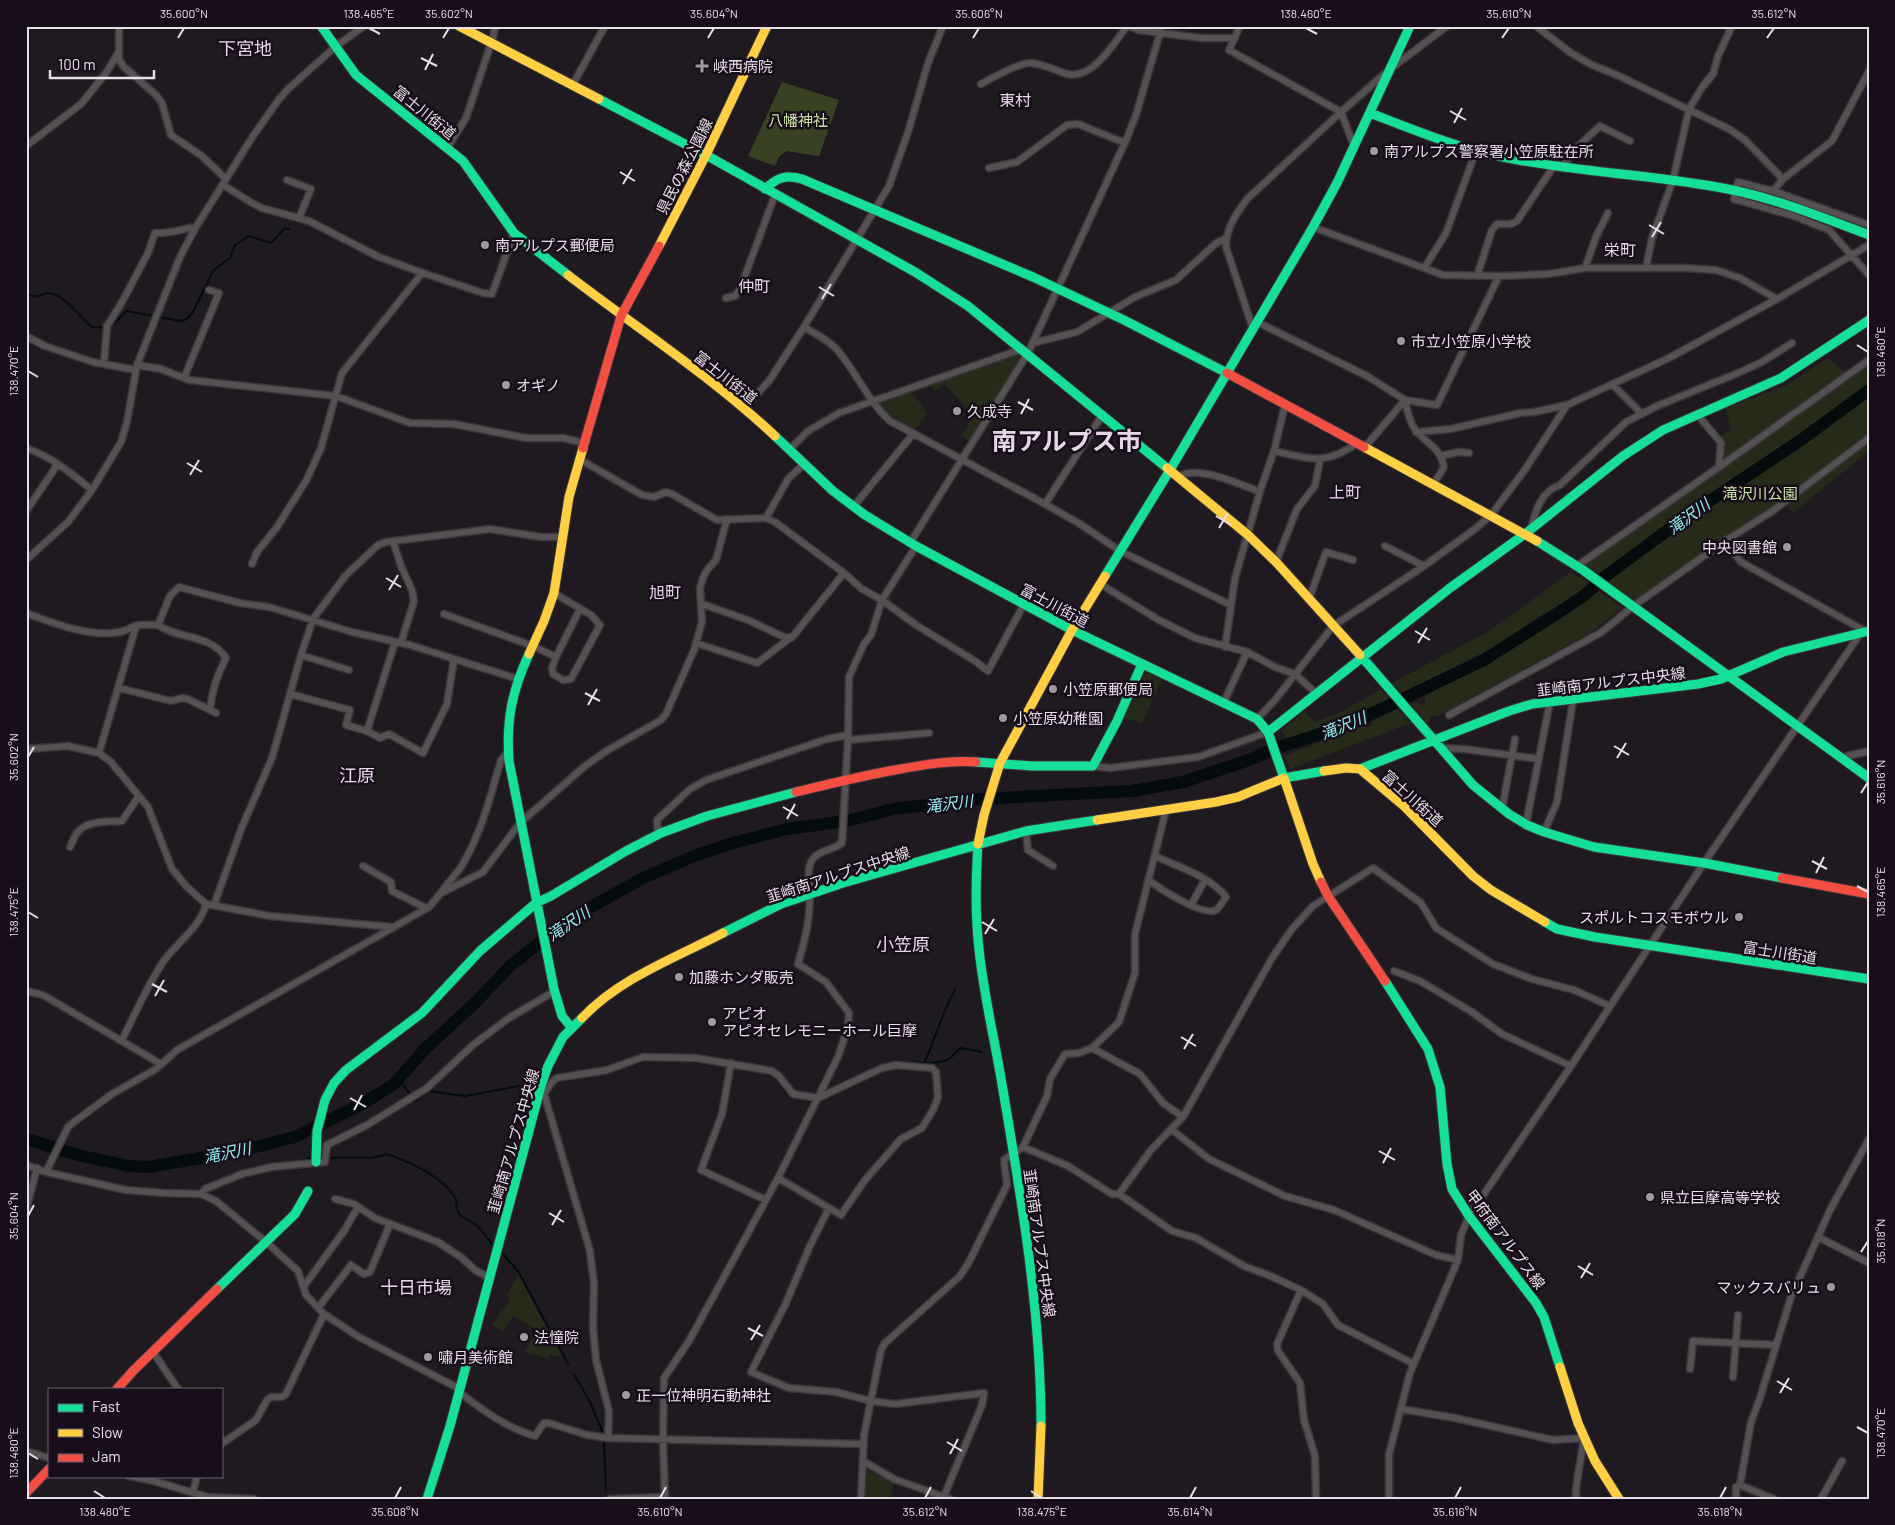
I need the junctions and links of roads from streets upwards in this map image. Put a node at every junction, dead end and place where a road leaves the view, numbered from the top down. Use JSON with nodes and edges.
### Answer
{"nodes":[{"id":1,"x":119,"y":26,"type":"edge"},
{"id":2,"x":321,"y":26,"type":"edge"},
{"id":3,"x":364,"y":26,"type":"edge"},
{"id":4,"x":459,"y":26,"type":"edge"},
{"id":5,"x":495,"y":26,"type":"edge"},
{"id":6,"x":605,"y":26,"type":"edge"},
{"id":7,"x":767,"y":26,"type":"edge"},
{"id":8,"x":943,"y":26,"type":"edge"},
{"id":9,"x":1128,"y":26,"type":"edge"},
{"id":10,"x":1240,"y":26,"type":"edge"},
{"id":11,"x":1410,"y":26,"type":"edge"},
{"id":12,"x":1447,"y":26,"type":"edge"},
{"id":13,"x":1536,"y":26,"type":"edge"},
{"id":14,"x":1732,"y":26,"type":"edge"},
{"id":15,"x":1161,"y":30,"type":"edge"},
{"id":16,"x":1235,"y":38,"type":"junction"},
{"id":17,"x":490,"y":43,"type":"junction"},
{"id":18,"x":335,"y":47,"type":"junction"},
{"id":19,"x":118,"y":53,"type":"junction"},
{"id":20,"x":1389,"y":70,"type":"junction"},
{"id":21,"x":1869,"y":71,"type":"edge"},
{"id":22,"x":982,"y":84,"type":"dead end"},
{"id":23,"x":572,"y":86,"type":"junction"},
{"id":24,"x":1690,"y":109,"type":"junction"},
{"id":25,"x":1341,"y":112,"type":"junction"},
{"id":26,"x":1370,"y":113,"type":"junction"},
{"id":27,"x":1630,"y":141,"type":"dead end"},
{"id":28,"x":1125,"y":143,"type":"junction"},
{"id":29,"x":26,"y":146,"type":"edge"},
{"id":30,"x":1354,"y":146,"type":"junction"},
{"id":31,"x":448,"y":147,"type":"junction"},
{"id":32,"x":1476,"y":151,"type":"junction"},
{"id":33,"x":706,"y":155,"type":"junction"},
{"id":34,"x":1558,"y":166,"type":"junction"},
{"id":35,"x":990,"y":168,"type":"dead end"},
{"id":36,"x":287,"y":180,"type":"dead end"},
{"id":37,"x":1672,"y":180,"type":"junction"},
{"id":38,"x":1783,"y":180,"type":"junction"},
{"id":39,"x":225,"y":182,"type":"junction"},
{"id":40,"x":765,"y":189,"type":"junction"},
{"id":41,"x":1736,"y":191,"type":"junction"},
{"id":42,"x":1773,"y":191,"type":"junction"},
{"id":43,"x":775,"y":195,"type":"junction"},
{"id":44,"x":876,"y":210,"type":"junction"},
{"id":45,"x":1608,"y":213,"type":"dead end"},
{"id":46,"x":299,"y":218,"type":"junction"},
{"id":47,"x":1869,"y":225,"type":"edge"},
{"id":48,"x":1313,"y":226,"type":"junction"},
{"id":49,"x":196,"y":227,"type":"junction"},
{"id":50,"x":514,"y":233,"type":"junction"},
{"id":51,"x":1869,"y":235,"type":"edge"},
{"id":52,"x":1226,"y":238,"type":"junction"},
{"id":53,"x":856,"y":241,"type":"junction"},
{"id":54,"x":1869,"y":245,"type":"edge"},
{"id":55,"x":1852,"y":256,"type":"junction"},
{"id":56,"x":1424,"y":267,"type":"junction"},
{"id":57,"x":1585,"y":268,"type":"junction"},
{"id":58,"x":1646,"y":268,"type":"junction"},
{"id":59,"x":422,"y":273,"type":"junction"},
{"id":60,"x":1869,"y":275,"type":"edge"},
{"id":61,"x":1477,"y":276,"type":"junction"},
{"id":62,"x":1499,"y":276,"type":"junction"},
{"id":63,"x":1058,"y":289,"type":"junction"},
{"id":64,"x":208,"y":290,"type":"dead end"},
{"id":65,"x":726,"y":298,"type":"dead end"},
{"id":66,"x":1777,"y":299,"type":"junction"},
{"id":67,"x":1109,"y":313,"type":"junction"},
{"id":68,"x":621,"y":316,"type":"junction"},
{"id":69,"x":1869,"y":320,"type":"edge"},
{"id":70,"x":1255,"y":326,"type":"junction"},
{"id":71,"x":804,"y":327,"type":"junction"},
{"id":72,"x":26,"y":336,"type":"edge"},
{"id":73,"x":1792,"y":343,"type":"dead end"},
{"id":74,"x":1033,"y":344,"type":"junction"},
{"id":75,"x":1025,"y":351,"type":"junction"},
{"id":76,"x":1869,"y":360,"type":"edge"},
{"id":77,"x":104,"y":364,"type":"junction"},
{"id":78,"x":137,"y":368,"type":"junction"},
{"id":79,"x":1228,"y":373,"type":"junction"},
{"id":80,"x":184,"y":378,"type":"junction"},
{"id":81,"x":1612,"y":385,"type":"junction"},
{"id":82,"x":336,"y":396,"type":"junction"},
{"id":83,"x":1405,"y":400,"type":"junction"},
{"id":84,"x":875,"y":401,"type":"junction"},
{"id":85,"x":1567,"y":404,"type":"junction"},
{"id":86,"x":1285,"y":405,"type":"junction"},
{"id":87,"x":744,"y":408,"type":"junction"},
{"id":88,"x":1104,"y":414,"type":"junction"},
{"id":89,"x":1642,"y":414,"type":"junction"},
{"id":90,"x":1697,"y":414,"type":"junction"},
{"id":91,"x":1416,"y":432,"type":"junction"},
{"id":92,"x":913,"y":434,"type":"junction"},
{"id":93,"x":1869,"y":438,"type":"edge"},
{"id":94,"x":584,"y":443,"type":"junction"},
{"id":95,"x":1361,"y":445,"type":"junction"},
{"id":96,"x":26,"y":448,"type":"edge"},
{"id":97,"x":790,"y":449,"type":"junction"},
{"id":98,"x":1274,"y":451,"type":"junction"},
{"id":99,"x":1469,"y":453,"type":"dead end"},
{"id":100,"x":1441,"y":456,"type":"junction"},
{"id":101,"x":579,"y":459,"type":"junction"},
{"id":102,"x":962,"y":459,"type":"junction"},
{"id":103,"x":1320,"y":460,"type":"junction"},
{"id":104,"x":58,"y":464,"type":"junction"},
{"id":105,"x":804,"y":464,"type":"junction"},
{"id":106,"x":1719,"y":467,"type":"junction"},
{"id":107,"x":1170,"y":470,"type":"junction"},
{"id":108,"x":1178,"y":477,"type":"junction"},
{"id":109,"x":1433,"y":485,"type":"junction"},
{"id":110,"x":92,"y":490,"type":"junction"},
{"id":111,"x":1260,"y":492,"type":"junction"},
{"id":112,"x":1045,"y":504,"type":"junction"},
{"id":113,"x":854,"y":506,"type":"junction"},
{"id":114,"x":26,"y":511,"type":"edge"},
{"id":115,"x":1490,"y":515,"type":"junction"},
{"id":116,"x":766,"y":518,"type":"junction"},
{"id":117,"x":727,"y":519,"type":"junction"},
{"id":118,"x":1528,"y":532,"type":"junction"},
{"id":119,"x":1248,"y":535,"type":"junction"},
{"id":120,"x":563,"y":537,"type":"junction"},
{"id":121,"x":1725,"y":540,"type":"junction"},
{"id":122,"x":393,"y":542,"type":"junction"},
{"id":123,"x":913,"y":544,"type":"junction"},
{"id":124,"x":1385,"y":546,"type":"dead end"},
{"id":125,"x":1120,"y":551,"type":"junction"},
{"id":126,"x":26,"y":560,"type":"edge"},
{"id":127,"x":1353,"y":560,"type":"dead end"},
{"id":128,"x":1276,"y":562,"type":"junction"},
{"id":129,"x":252,"y":564,"type":"dead end"},
{"id":130,"x":1424,"y":566,"type":"junction"},
{"id":131,"x":1580,"y":568,"type":"junction"},
{"id":132,"x":844,"y":573,"type":"junction"},
{"id":133,"x":1100,"y":584,"type":"junction"},
{"id":134,"x":554,"y":593,"type":"junction"},
{"id":135,"x":1309,"y":599,"type":"junction"},
{"id":136,"x":882,"y":600,"type":"junction"},
{"id":137,"x":702,"y":604,"type":"junction"},
{"id":138,"x":1024,"y":604,"type":"junction"},
{"id":139,"x":1231,"y":605,"type":"junction"},
{"id":140,"x":1632,"y":607,"type":"junction"},
{"id":141,"x":580,"y":609,"type":"junction"},
{"id":142,"x":26,"y":612,"type":"edge"},
{"id":143,"x":444,"y":614,"type":"dead end"},
{"id":144,"x":313,"y":619,"type":"junction"},
{"id":145,"x":158,"y":625,"type":"junction"},
{"id":146,"x":136,"y":626,"type":"junction"},
{"id":147,"x":1333,"y":626,"type":"junction"},
{"id":148,"x":1072,"y":630,"type":"junction"},
{"id":149,"x":1865,"y":632,"type":"edge"},
{"id":150,"x":791,"y":638,"type":"junction"},
{"id":151,"x":398,"y":643,"type":"junction"},
{"id":152,"x":696,"y":643,"type":"junction"},
{"id":153,"x":533,"y":646,"type":"junction"},
{"id":154,"x":1225,"y":647,"type":"junction"},
{"id":155,"x":1247,"y":652,"type":"junction"},
{"id":156,"x":301,"y":655,"type":"junction"},
{"id":157,"x":556,"y":657,"type":"junction"},
{"id":158,"x":1362,"y":657,"type":"junction"},
{"id":159,"x":454,"y":659,"type":"junction"},
{"id":160,"x":1142,"y":664,"type":"junction"},
{"id":161,"x":349,"y":670,"type":"dead end"},
{"id":162,"x":1295,"y":674,"type":"junction"},
{"id":163,"x":1728,"y":676,"type":"junction"},
{"id":164,"x":518,"y":679,"type":"junction"},
{"id":165,"x":119,"y":688,"type":"junction"},
{"id":166,"x":1316,"y":693,"type":"junction"},
{"id":167,"x":290,"y":694,"type":"junction"},
{"id":168,"x":1573,"y":700,"type":"junction"},
{"id":169,"x":1224,"y":702,"type":"junction"},
{"id":170,"x":1550,"y":702,"type":"junction"},
{"id":171,"x":210,"y":709,"type":"junction"},
{"id":172,"x":216,"y":713,"type":"dead end"},
{"id":173,"x":1449,"y":715,"type":"dead end"},
{"id":174,"x":1258,"y":718,"type":"junction"},
{"id":175,"x":1797,"y":727,"type":"junction"},
{"id":176,"x":367,"y":731,"type":"junction"},
{"id":177,"x":929,"y":733,"type":"dead end"},
{"id":178,"x":1269,"y":736,"type":"junction"},
{"id":179,"x":848,"y":737,"type":"junction"},
{"id":180,"x":1515,"y":739,"type":"dead end"},
{"id":181,"x":1433,"y":740,"type":"junction"},
{"id":182,"x":1440,"y":748,"type":"junction"},
{"id":183,"x":26,"y":749,"type":"edge"},
{"id":184,"x":1869,"y":751,"type":"edge"},
{"id":185,"x":508,"y":752,"type":"junction"},
{"id":186,"x":99,"y":753,"type":"junction"},
{"id":187,"x":1512,"y":755,"type":"junction"},
{"id":188,"x":1839,"y":758,"type":"junction"},
{"id":189,"x":1539,"y":759,"type":"junction"},
{"id":190,"x":1093,"y":766,"type":"junction"},
{"id":191,"x":999,"y":767,"type":"junction"},
{"id":192,"x":1360,"y":769,"type":"junction"},
{"id":193,"x":1283,"y":775,"type":"junction"},
{"id":194,"x":1869,"y":778,"type":"edge"},
{"id":195,"x":846,"y":779,"type":"junction"},
{"id":196,"x":140,"y":796,"type":"junction"},
{"id":197,"x":1502,"y":809,"type":"junction"},
{"id":198,"x":1166,"y":810,"type":"junction"},
{"id":199,"x":520,"y":822,"type":"junction"},
{"id":200,"x":1526,"y":824,"type":"junction"},
{"id":201,"x":1026,"y":830,"type":"junction"},
{"id":202,"x":1544,"y":832,"type":"junction"},
{"id":203,"x":658,"y":834,"type":"junction"},
{"id":204,"x":978,"y":844,"type":"junction"},
{"id":205,"x":70,"y":847,"type":"dead end"},
{"id":206,"x":1155,"y":856,"type":"junction"},
{"id":207,"x":1704,"y":863,"type":"junction"},
{"id":208,"x":363,"y":866,"type":"dead end"},
{"id":209,"x":1053,"y":866,"type":"dead end"},
{"id":210,"x":1148,"y":880,"type":"junction"},
{"id":211,"x":1205,"y":880,"type":"junction"},
{"id":212,"x":441,"y":893,"type":"junction"},
{"id":213,"x":810,"y":894,"type":"junction"},
{"id":214,"x":1869,"y":894,"type":"edge"},
{"id":215,"x":1328,"y":896,"type":"junction"},
{"id":216,"x":206,"y":904,"type":"junction"},
{"id":217,"x":214,"y":905,"type":"junction"},
{"id":218,"x":1191,"y":905,"type":"junction"},
{"id":219,"x":537,"y":907,"type":"junction"},
{"id":220,"x":426,"y":908,"type":"junction"},
{"id":221,"x":394,"y":928,"type":"junction"},
{"id":222,"x":1649,"y":945,"type":"junction"},
{"id":223,"x":1394,"y":971,"type":"dead end"},
{"id":224,"x":1869,"y":979,"type":"edge"},
{"id":225,"x":555,"y":990,"type":"junction"},
{"id":226,"x":26,"y":991,"type":"edge"},
{"id":227,"x":1610,"y":1006,"type":"junction"},
{"id":228,"x":571,"y":1027,"type":"junction"},
{"id":229,"x":122,"y":1040,"type":"junction"},
{"id":230,"x":1092,"y":1048,"type":"junction"},
{"id":231,"x":730,"y":1063,"type":"junction"},
{"id":232,"x":161,"y":1064,"type":"junction"},
{"id":233,"x":1571,"y":1066,"type":"junction"},
{"id":234,"x":543,"y":1090,"type":"junction"},
{"id":235,"x":818,"y":1098,"type":"junction"},
{"id":236,"x":1183,"y":1117,"type":"junction"},
{"id":237,"x":1171,"y":1129,"type":"junction"},
{"id":238,"x":1869,"y":1139,"type":"edge"},
{"id":239,"x":1022,"y":1147,"type":"junction"},
{"id":240,"x":1013,"y":1152,"type":"junction"},
{"id":241,"x":316,"y":1162,"type":"junction"},
{"id":242,"x":26,"y":1165,"type":"edge"},
{"id":243,"x":37,"y":1168,"type":"junction"},
{"id":244,"x":47,"y":1170,"type":"junction"},
{"id":245,"x":778,"y":1178,"type":"junction"},
{"id":246,"x":308,"y":1191,"type":"dead end"},
{"id":247,"x":201,"y":1194,"type":"junction"},
{"id":248,"x":1118,"y":1194,"type":"junction"},
{"id":249,"x":335,"y":1199,"type":"dead end"},
{"id":250,"x":766,"y":1200,"type":"junction"},
{"id":251,"x":358,"y":1207,"type":"junction"},
{"id":252,"x":829,"y":1208,"type":"junction"},
{"id":253,"x":26,"y":1210,"type":"edge"},
{"id":254,"x":1469,"y":1216,"type":"junction"},
{"id":255,"x":390,"y":1224,"type":"junction"},
{"id":256,"x":1818,"y":1237,"type":"junction"},
{"id":257,"x":266,"y":1242,"type":"junction"},
{"id":258,"x":1458,"y":1260,"type":"junction"},
{"id":259,"x":1869,"y":1263,"type":"edge"},
{"id":260,"x":490,"y":1278,"type":"junction"},
{"id":261,"x":304,"y":1286,"type":"junction"},
{"id":262,"x":1301,"y":1290,"type":"junction"},
{"id":263,"x":318,"y":1308,"type":"junction"},
{"id":264,"x":324,"y":1314,"type":"junction"},
{"id":265,"x":1738,"y":1315,"type":"dead end"},
{"id":266,"x":1736,"y":1343,"type":"junction"},
{"id":267,"x":1776,"y":1345,"type":"junction"},
{"id":268,"x":153,"y":1352,"type":"junction"},
{"id":269,"x":1414,"y":1364,"type":"junction"},
{"id":270,"x":1690,"y":1369,"type":"dead end"},
{"id":271,"x":1733,"y":1377,"type":"dead end"},
{"id":272,"x":118,"y":1388,"type":"edge"},
{"id":273,"x":177,"y":1388,"type":"edge"},
{"id":274,"x":459,"y":1391,"type":"junction"},
{"id":275,"x":871,"y":1401,"type":"junction"},
{"id":276,"x":1401,"y":1410,"type":"junction"},
{"id":277,"x":608,"y":1438,"type":"junction"},
{"id":278,"x":1584,"y":1438,"type":"junction"},
{"id":279,"x":663,"y":1439,"type":"junction"},
{"id":280,"x":222,"y":1441,"type":"edge"},
{"id":281,"x":864,"y":1444,"type":"junction"},
{"id":282,"x":26,"y":1452,"type":"edge"},
{"id":283,"x":48,"y":1458,"type":"edge"},
{"id":284,"x":863,"y":1461,"type":"junction"},
{"id":285,"x":1842,"y":1461,"type":"dead end"},
{"id":286,"x":48,"y":1470,"type":"edge"},
{"id":287,"x":139,"y":1478,"type":"edge"},
{"id":288,"x":197,"y":1478,"type":"edge"},
{"id":289,"x":1740,"y":1485,"type":"junction"},
{"id":290,"x":26,"y":1493,"type":"edge"},
{"id":291,"x":193,"y":1493,"type":"junction"},
{"id":292,"x":947,"y":1497,"type":"edge"},
{"id":293,"x":665,"y":1498,"type":"edge"},
{"id":294,"x":225,"y":1499,"type":"edge"},
{"id":295,"x":254,"y":1499,"type":"edge"},
{"id":296,"x":427,"y":1499,"type":"edge"},
{"id":297,"x":610,"y":1499,"type":"edge"},
{"id":298,"x":861,"y":1499,"type":"edge"},
{"id":299,"x":1038,"y":1499,"type":"edge"},
{"id":300,"x":1316,"y":1499,"type":"edge"},
{"id":301,"x":1390,"y":1499,"type":"edge"},
{"id":302,"x":1576,"y":1499,"type":"edge"},
{"id":303,"x":1619,"y":1499,"type":"edge"},
{"id":304,"x":1736,"y":1499,"type":"edge"},
{"id":305,"x":1774,"y":1499,"type":"edge"},
{"id":306,"x":1821,"y":1499,"type":"edge"}],
"edges":[{"from":1,"to":19,"type":"street"},
{"from":2,"to":18,"type":"street","name":"富士川街道"},
{"from":3,"to":18,"type":"street"},
{"from":4,"to":17,"type":"street"},
{"from":5,"to":17,"type":"street"},
{"from":6,"to":23,"type":"street"},
{"from":7,"to":33,"type":"street","name":"県民の森公園線"},
{"from":8,"to":44,"type":"street"},
{"from":9,"to":15,"type":"street"},
{"from":9,"to":22,"type":"street"},
{"from":10,"to":16,"type":"street"},
{"from":11,"to":20,"type":"street"},
{"from":12,"to":20,"type":"street"},
{"from":13,"to":24,"type":"street"},
{"from":14,"to":24,"type":"street"},
{"from":15,"to":16,"type":"street"},
{"from":15,"to":28,"type":"street"},
{"from":16,"to":25,"type":"street"},
{"from":17,"to":23,"type":"street"},
{"from":17,"to":31,"type":"street"},
{"from":18,"to":31,"type":"street","name":"富士川街道"},
{"from":18,"to":39,"type":"street"},
{"from":19,"to":29,"type":"street"},
{"from":19,"to":39,"type":"street"},
{"from":20,"to":25,"type":"street"},
{"from":20,"to":26,"type":"street"},
{"from":21,"to":38,"type":"street"},
{"from":23,"to":33,"type":"street"},
{"from":24,"to":37,"type":"street"},
{"from":24,"to":38,"type":"street"},
{"from":25,"to":30,"type":"street"},
{"from":25,"to":52,"type":"street"},
{"from":26,"to":30,"type":"street"},
{"from":26,"to":32,"type":"street"},
{"from":27,"to":34,"type":"street"},
{"from":28,"to":35,"type":"street"},
{"from":28,"to":63,"type":"street"},
{"from":30,"to":48,"type":"street"},
{"from":31,"to":50,"type":"street","name":"富士川街道"},
{"from":32,"to":34,"type":"street"},
{"from":32,"to":56,"type":"street"},
{"from":33,"to":40,"type":"street"},
{"from":33,"to":68,"type":"street","name":"県民の森公園線"},
{"from":34,"to":37,"type":"street"},
{"from":34,"to":61,"type":"street"},
{"from":36,"to":46,"type":"street"},
{"from":37,"to":41,"type":"street"},
{"from":37,"to":58,"type":"street"},
{"from":38,"to":42,"type":"street"},
{"from":39,"to":46,"type":"street"},
{"from":39,"to":49,"type":"street"},
{"from":40,"to":43,"type":"street"},
{"from":40,"to":44,"type":"street"},
{"from":41,"to":42,"type":"street"},
{"from":41,"to":51,"type":"street"},
{"from":41,"to":55,"type":"street"},
{"from":42,"to":47,"type":"street"},
{"from":43,"to":53,"type":"street"},
{"from":43,"to":65,"type":"street"},
{"from":44,"to":53,"type":"street"},
{"from":44,"to":63,"type":"street"},
{"from":45,"to":57,"type":"street"},
{"from":46,"to":59,"type":"street"},
{"from":48,"to":56,"type":"street"},
{"from":48,"to":70,"type":"street"},
{"from":49,"to":77,"type":"street"},
{"from":49,"to":78,"type":"street"},
{"from":50,"to":59,"type":"street"},
{"from":50,"to":68,"type":"street","name":"富士川街道"},
{"from":52,"to":67,"type":"street"},
{"from":52,"to":70,"type":"street"},
{"from":53,"to":71,"type":"street"},
{"from":53,"to":75,"type":"street"},
{"from":54,"to":55,"type":"street"},
{"from":55,"to":60,"type":"street"},
{"from":55,"to":66,"type":"street"},
{"from":56,"to":61,"type":"street"},
{"from":57,"to":58,"type":"street"},
{"from":57,"to":62,"type":"street"},
{"from":58,"to":66,"type":"street"},
{"from":59,"to":82,"type":"street"},
{"from":61,"to":62,"type":"street"},
{"from":62,"to":83,"type":"street"},
{"from":63,"to":67,"type":"street"},
{"from":63,"to":74,"type":"street"},
{"from":64,"to":80,"type":"street"},
{"from":66,"to":81,"type":"street"},
{"from":67,"to":74,"type":"street"},
{"from":67,"to":79,"type":"street"},
{"from":68,"to":87,"type":"street","name":"富士川街道"},
{"from":68,"to":94,"type":"street","name":"県民の森公園線"},
{"from":69,"to":90,"type":"street"},
{"from":70,"to":79,"type":"street"},
{"from":70,"to":83,"type":"street"},
{"from":71,"to":84,"type":"street"},
{"from":71,"to":87,"type":"street"},
{"from":72,"to":77,"type":"street"},
{"from":73,"to":89,"type":"street"},
{"from":74,"to":75,"type":"street"},
{"from":75,"to":84,"type":"street"},
{"from":75,"to":88,"type":"street"},
{"from":75,"to":102,"type":"street"},
{"from":76,"to":106,"type":"street"},
{"from":77,"to":78,"type":"street"},
{"from":78,"to":80,"type":"street"},
{"from":78,"to":110,"type":"street"},
{"from":79,"to":86,"type":"street"},
{"from":79,"to":107,"type":"street"},
{"from":80,"to":82,"type":"street"},
{"from":81,"to":85,"type":"street"},
{"from":81,"to":89,"type":"street"},
{"from":82,"to":94,"type":"street"},
{"from":82,"to":129,"type":"street"},
{"from":83,"to":91,"type":"street"},
{"from":83,"to":95,"type":"street"},
{"from":84,"to":92,"type":"street"},
{"from":84,"to":97,"type":"street"},
{"from":85,"to":91,"type":"street"},
{"from":85,"to":115,"type":"street"},
{"from":86,"to":95,"type":"street"},
{"from":86,"to":98,"type":"street"},
{"from":87,"to":97,"type":"street","name":"富士川街道"},
{"from":88,"to":107,"type":"street"},
{"from":88,"to":112,"type":"street"},
{"from":89,"to":118,"type":"street"},
{"from":90,"to":106,"type":"street"},
{"from":90,"to":118,"type":"street"},
{"from":91,"to":100,"type":"street"},
{"from":92,"to":102,"type":"street"},
{"from":92,"to":113,"type":"street"},
{"from":93,"to":121,"type":"street"},
{"from":94,"to":101,"type":"street","name":"県民の森公園線"},
{"from":95,"to":103,"type":"street"},
{"from":95,"to":109,"type":"street"},
{"from":96,"to":104,"type":"street"},
{"from":97,"to":105,"type":"street","name":"富士川街道"},
{"from":98,"to":103,"type":"street"},
{"from":98,"to":111,"type":"street"},
{"from":99,"to":100,"type":"street"},
{"from":100,"to":109,"type":"street"},
{"from":101,"to":117,"type":"street"},
{"from":101,"to":120,"type":"street","name":"県民の森公園線"},
{"from":102,"to":112,"type":"street"},
{"from":102,"to":123,"type":"street"},
{"from":103,"to":128,"type":"street"},
{"from":104,"to":110,"type":"street"},
{"from":104,"to":114,"type":"street"},
{"from":105,"to":113,"type":"street","name":"富士川街道"},
{"from":105,"to":116,"type":"street"},
{"from":106,"to":131,"type":"street"},
{"from":107,"to":108,"type":"street"},
{"from":107,"to":125,"type":"street"},
{"from":108,"to":111,"type":"street"},
{"from":108,"to":119,"type":"street"},
{"from":109,"to":115,"type":"street"},
{"from":110,"to":126,"type":"street"},
{"from":111,"to":119,"type":"street"},
{"from":112,"to":125,"type":"street"},
{"from":113,"to":123,"type":"street","name":"富士川街道"},
{"from":115,"to":118,"type":"street"},
{"from":115,"to":130,"type":"street"},
{"from":116,"to":117,"type":"street"},
{"from":116,"to":132,"type":"street"},
{"from":117,"to":137,"type":"street"},
{"from":118,"to":131,"type":"street"},
{"from":118,"to":158,"type":"street"},
{"from":119,"to":128,"type":"street"},
{"from":119,"to":139,"type":"street"},
{"from":120,"to":122,"type":"street"},
{"from":120,"to":134,"type":"street","name":"県民の森公園線"},
{"from":121,"to":140,"type":"street"},
{"from":121,"to":149,"type":"street"},
{"from":122,"to":144,"type":"street"},
{"from":122,"to":151,"type":"street"},
{"from":123,"to":136,"type":"street"},
{"from":123,"to":138,"type":"street","name":"富士川街道"},
{"from":124,"to":130,"type":"street"},
{"from":125,"to":133,"type":"street"},
{"from":125,"to":139,"type":"street"},
{"from":127,"to":135,"type":"street"},
{"from":128,"to":135,"type":"street"},
{"from":130,"to":147,"type":"street"},
{"from":131,"to":140,"type":"street"},
{"from":132,"to":136,"type":"street"},
{"from":132,"to":150,"type":"street"},
{"from":133,"to":148,"type":"street"},
{"from":133,"to":154,"type":"street"},
{"from":134,"to":141,"type":"street"},
{"from":134,"to":153,"type":"street","name":"県民の森公園線"},
{"from":135,"to":147,"type":"street"},
{"from":136,"to":138,"type":"street"},
{"from":136,"to":179,"type":"street"},
{"from":137,"to":150,"type":"street"},
{"from":137,"to":152,"type":"street"},
{"from":138,"to":148,"type":"street","name":"富士川街道"},
{"from":139,"to":154,"type":"street"},
{"from":140,"to":163,"type":"street"},
{"from":140,"to":173,"type":"street"},
{"from":141,"to":157,"type":"street"},
{"from":141,"to":157,"type":"street"},
{"from":142,"to":146,"type":"street"},
{"from":143,"to":153,"type":"street"},
{"from":144,"to":145,"type":"street"},
{"from":144,"to":151,"type":"street"},
{"from":144,"to":156,"type":"street"},
{"from":145,"to":146,"type":"street"},
{"from":145,"to":171,"type":"street"},
{"from":146,"to":165,"type":"street"},
{"from":147,"to":158,"type":"street"},
{"from":147,"to":162,"type":"street"},
{"from":148,"to":160,"type":"street","name":"富士川街道"},
{"from":148,"to":191,"type":"street"},
{"from":149,"to":163,"type":"street","name":"韮崎南アルプス中央線"},
{"from":149,"to":175,"type":"street"},
{"from":150,"to":152,"type":"street"},
{"from":151,"to":159,"type":"street"},
{"from":151,"to":176,"type":"street"},
{"from":152,"to":199,"type":"street"},
{"from":153,"to":157,"type":"street"},
{"from":153,"to":164,"type":"street","name":"県民の森公園線"},
{"from":154,"to":155,"type":"street"},
{"from":155,"to":162,"type":"street"},
{"from":155,"to":169,"type":"street"},
{"from":156,"to":161,"type":"street"},
{"from":156,"to":167,"type":"street"},
{"from":158,"to":166,"type":"street"},
{"from":158,"to":181,"type":"street"},
{"from":159,"to":164,"type":"street"},
{"from":159,"to":176,"type":"street"},
{"from":160,"to":169,"type":"street","name":"富士川街道"},
{"from":160,"to":190,"type":"street"},
{"from":162,"to":166,"type":"street"},
{"from":162,"to":174,"type":"street"},
{"from":163,"to":168,"type":"street","name":"韮崎南アルプス中央線"},
{"from":163,"to":175,"type":"street"},
{"from":164,"to":185,"type":"street","name":"県民の森公園線"},
{"from":165,"to":171,"type":"street"},
{"from":165,"to":186,"type":"street"},
{"from":166,"to":178,"type":"street"},
{"from":167,"to":176,"type":"street"},
{"from":167,"to":217,"type":"street"},
{"from":168,"to":170,"type":"street","name":"韮崎南アルプス中央線"},
{"from":168,"to":202,"type":"street"},
{"from":169,"to":174,"type":"street","name":"富士川街道"},
{"from":170,"to":181,"type":"street","name":"韮崎南アルプス中央線"},
{"from":170,"to":189,"type":"street"},
{"from":171,"to":172,"type":"street"},
{"from":174,"to":178,"type":"street","name":"富士川街道"},
{"from":175,"to":188,"type":"street"},
{"from":175,"to":207,"type":"street"},
{"from":177,"to":179,"type":"street"},
{"from":178,"to":190,"type":"street"},
{"from":178,"to":193,"type":"street","name":"富士川街道"},
{"from":179,"to":195,"type":"street"},
{"from":179,"to":203,"type":"street"},
{"from":180,"to":187,"type":"street"},
{"from":181,"to":182,"type":"street"},
{"from":181,"to":192,"type":"street","name":"韮崎南アルプス中央線"},
{"from":182,"to":187,"type":"street"},
{"from":182,"to":197,"type":"street"},
{"from":183,"to":186,"type":"street"},
{"from":184,"to":188,"type":"street"},
{"from":185,"to":199,"type":"street","name":"県民の森公園線"},
{"from":185,"to":212,"type":"street"},
{"from":186,"to":196,"type":"street"},
{"from":187,"to":189,"type":"street"},
{"from":187,"to":197,"type":"street"},
{"from":188,"to":194,"type":"street"},
{"from":189,"to":200,"type":"street"},
{"from":190,"to":191,"type":"street"},
{"from":191,"to":195,"type":"street"},
{"from":191,"to":204,"type":"street"},
{"from":192,"to":193,"type":"street","name":"富士川街道"},
{"from":192,"to":222,"type":"street","name":"富士川街道"},
{"from":193,"to":198,"type":"street","name":"韮崎南アルプス中央線"},
{"from":193,"to":215,"type":"street","name":"甲府南アルプス線"},
{"from":195,"to":203,"type":"street"},
{"from":195,"to":213,"type":"street"},
{"from":196,"to":205,"type":"street"},
{"from":196,"to":216,"type":"street"},
{"from":197,"to":200,"type":"street"},
{"from":198,"to":201,"type":"street","name":"韮崎南アルプス中央線"},
{"from":198,"to":206,"type":"street"},
{"from":199,"to":212,"type":"street"},
{"from":199,"to":219,"type":"street","name":"県民の森公園線"},
{"from":200,"to":202,"type":"street"},
{"from":201,"to":204,"type":"street","name":"韮崎南アルプス中央線"},
{"from":201,"to":209,"type":"street"},
{"from":202,"to":207,"type":"street"},
{"from":203,"to":219,"type":"street"},
{"from":204,"to":213,"type":"street","name":"韮崎南アルプス中央線"},
{"from":204,"to":240,"type":"street","name":"韮崎南アルプス中央線"},
{"from":206,"to":210,"type":"street"},
{"from":206,"to":211,"type":"street"},
{"from":207,"to":214,"type":"street"},
{"from":207,"to":222,"type":"street"},
{"from":208,"to":220,"type":"street"},
{"from":210,"to":218,"type":"street"},
{"from":210,"to":230,"type":"street"},
{"from":211,"to":218,"type":"street"},
{"from":211,"to":218,"type":"street"},
{"from":212,"to":220,"type":"street"},
{"from":213,"to":228,"type":"street","name":"韮崎南アルプス中央線"},
{"from":213,"to":235,"type":"street"},
{"from":215,"to":227,"type":"street"},
{"from":215,"to":236,"type":"street"},
{"from":215,"to":254,"type":"street","name":"甲府南アルプス線"},
{"from":216,"to":217,"type":"street"},
{"from":216,"to":229,"type":"street"},
{"from":217,"to":221,"type":"street"},
{"from":219,"to":225,"type":"street","name":"県民の森公園線"},
{"from":219,"to":241,"type":"street"},
{"from":220,"to":221,"type":"street"},
{"from":221,"to":232,"type":"street"},
{"from":222,"to":224,"type":"street","name":"富士川街道"},
{"from":222,"to":227,"type":"street"},
{"from":223,"to":233,"type":"street"},
{"from":225,"to":228,"type":"street","name":"県民の森公園線"},
{"from":225,"to":241,"type":"street"},
{"from":226,"to":229,"type":"street"},
{"from":227,"to":233,"type":"street"},
{"from":228,"to":234,"type":"street","name":"韮崎南アルプス中央線"},
{"from":229,"to":232,"type":"street"},
{"from":230,"to":236,"type":"street"},
{"from":230,"to":239,"type":"street"},
{"from":231,"to":234,"type":"street"},
{"from":231,"to":235,"type":"street"},
{"from":231,"to":250,"type":"street"},
{"from":232,"to":244,"type":"street"},
{"from":233,"to":254,"type":"street"},
{"from":234,"to":260,"type":"street","name":"韮崎南アルプス中央線"},
{"from":234,"to":277,"type":"street"},
{"from":235,"to":245,"type":"street"},
{"from":235,"to":252,"type":"street"},
{"from":236,"to":237,"type":"street"},
{"from":237,"to":248,"type":"street"},
{"from":237,"to":258,"type":"street"},
{"from":238,"to":256,"type":"street"},
{"from":239,"to":240,"type":"street"},
{"from":239,"to":248,"type":"street"},
{"from":240,"to":275,"type":"street"},
{"from":240,"to":299,"type":"street","name":"韮崎南アルプス中央線"},
{"from":241,"to":247,"type":"street"},
{"from":242,"to":243,"type":"street"},
{"from":243,"to":244,"type":"street"},
{"from":243,"to":253,"type":"street"},
{"from":244,"to":247,"type":"street"},
{"from":245,"to":250,"type":"street"},
{"from":245,"to":252,"type":"street"},
{"from":246,"to":257,"type":"street"},
{"from":247,"to":257,"type":"street"},
{"from":248,"to":262,"type":"street"},
{"from":249,"to":251,"type":"street"},
{"from":250,"to":279,"type":"street"},
{"from":251,"to":255,"type":"street"},
{"from":251,"to":261,"type":"street"},
{"from":252,"to":275,"type":"street"},
{"from":254,"to":258,"type":"street"},
{"from":254,"to":278,"type":"street","name":"甲府南アルプス線"},
{"from":255,"to":260,"type":"street"},
{"from":255,"to":263,"type":"street"},
{"from":256,"to":259,"type":"street"},
{"from":256,"to":267,"type":"street"},
{"from":257,"to":261,"type":"street"},
{"from":257,"to":268,"type":"street"},
{"from":258,"to":269,"type":"street"},
{"from":260,"to":274,"type":"street","name":"韮崎南アルプス中央線"},
{"from":261,"to":263,"type":"street"},
{"from":262,"to":269,"type":"street"},
{"from":262,"to":300,"type":"street"},
{"from":263,"to":264,"type":"street"},
{"from":264,"to":274,"type":"street"},
{"from":264,"to":280,"type":"street"},
{"from":265,"to":266,"type":"street"},
{"from":266,"to":267,"type":"street"},
{"from":266,"to":270,"type":"street"},
{"from":266,"to":271,"type":"street"},
{"from":267,"to":289,"type":"street"},
{"from":268,"to":272,"type":"street"},
{"from":268,"to":273,"type":"street"},
{"from":269,"to":276,"type":"street"},
{"from":274,"to":277,"type":"street"},
{"from":274,"to":296,"type":"street","name":"韮崎南アルプス中央線"},
{"from":275,"to":281,"type":"street"},
{"from":275,"to":292,"type":"street"},
{"from":276,"to":278,"type":"street"},
{"from":276,"to":301,"type":"street"},
{"from":277,"to":279,"type":"street"},
{"from":278,"to":302,"type":"street"},
{"from":278,"to":303,"type":"street","name":"甲府南アルプス線"},
{"from":279,"to":281,"type":"street"},
{"from":279,"to":293,"type":"street"},
{"from":281,"to":284,"type":"street"},
{"from":282,"to":283,"type":"street"},
{"from":284,"to":292,"type":"street"},
{"from":284,"to":298,"type":"street"},
{"from":285,"to":306,"type":"street"},
{"from":286,"to":290,"type":"street"},
{"from":287,"to":291,"type":"street"},
{"from":288,"to":291,"type":"street"},
{"from":289,"to":304,"type":"street"},
{"from":289,"to":305,"type":"street"},
{"from":291,"to":294,"type":"street"},
{"from":293,"to":297,"type":"street"},
{"from":294,"to":295,"type":"street"}]}
